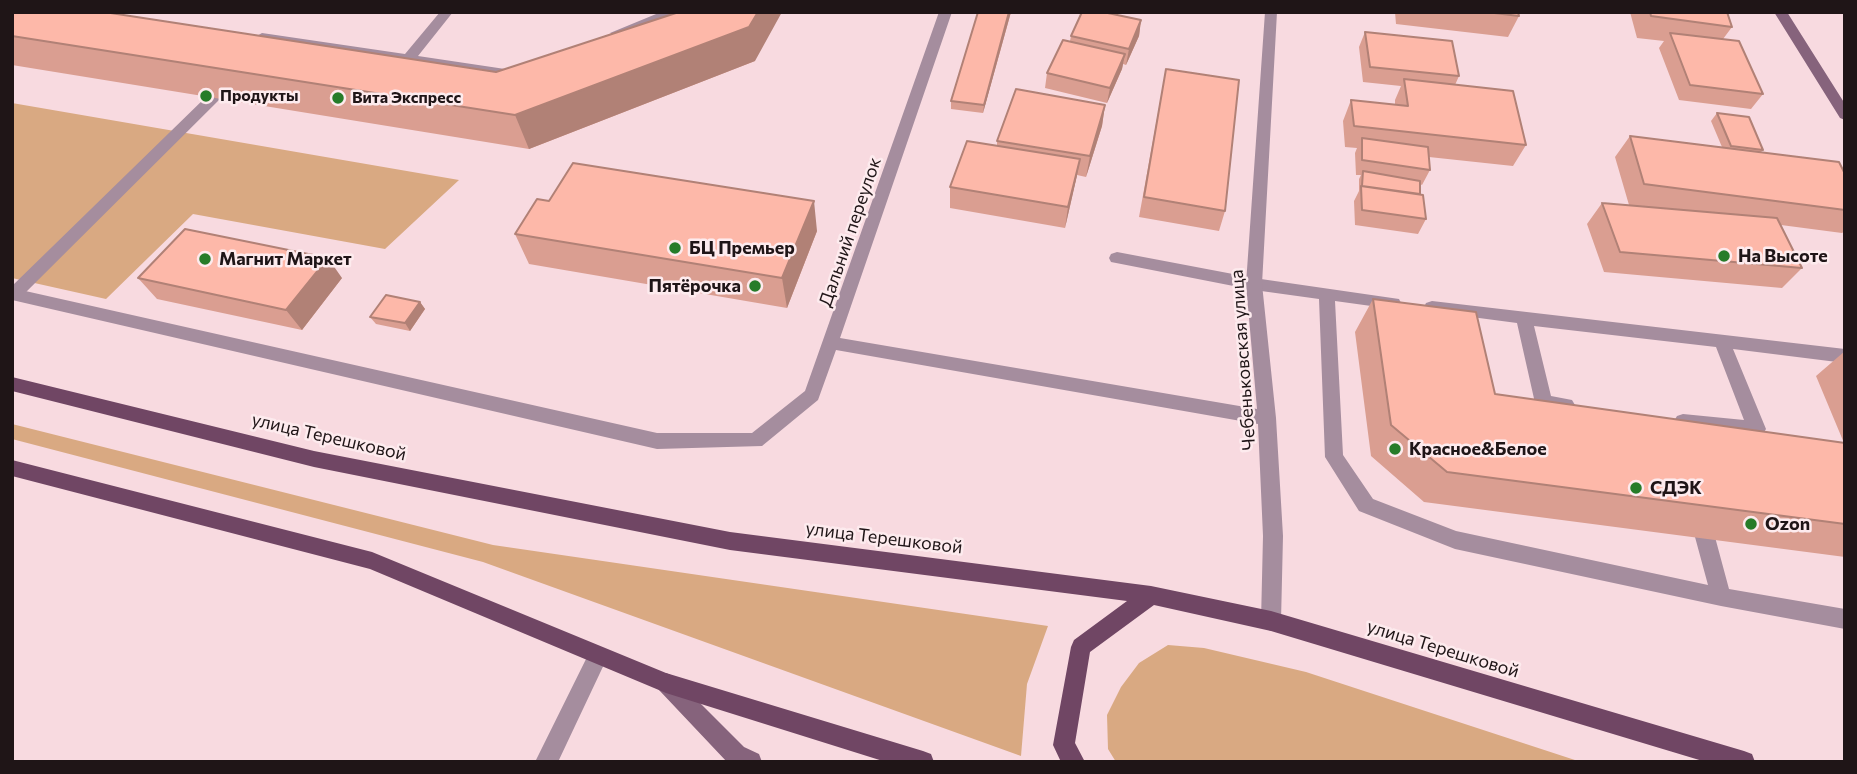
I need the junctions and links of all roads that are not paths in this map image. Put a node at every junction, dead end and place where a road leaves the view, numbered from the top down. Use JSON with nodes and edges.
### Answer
{"nodes":[{"id":1,"x":447,"y":12,"type":"edge"},
{"id":2,"x":668,"y":12,"type":"edge"},
{"id":3,"x":946,"y":12,"type":"edge"},
{"id":4,"x":1271,"y":12,"type":"edge"},
{"id":5,"x":1780,"y":12,"type":"edge"},
{"id":6,"x":249,"y":34,"type":"edge"},
{"id":7,"x":604,"y":37,"type":"edge"},
{"id":8,"x":273,"y":38,"type":"junction"},
{"id":9,"x":256,"y":55,"type":"edge"},
{"id":10,"x":409,"y":58,"type":"junction"},
{"id":11,"x":531,"y":64,"type":"edge"},
{"id":12,"x":214,"y":97,"type":"edge"},
{"id":13,"x":1845,"y":115,"type":"edge"},
{"id":14,"x":1117,"y":258,"type":"dead end"},
{"id":15,"x":1254,"y":284,"type":"junction"},
{"id":16,"x":13,"y":294,"type":"edge"},
{"id":17,"x":1327,"y":296,"type":"junction"},
{"id":18,"x":1524,"y":317,"type":"junction"},
{"id":19,"x":1722,"y":342,"type":"junction"},
{"id":20,"x":832,"y":343,"type":"junction"},
{"id":21,"x":1845,"y":356,"type":"edge"},
{"id":22,"x":12,"y":384,"type":"edge"},
{"id":23,"x":1585,"y":408,"type":"edge"},
{"id":24,"x":1267,"y":418,"type":"junction"},
{"id":25,"x":1671,"y":431,"type":"edge"},
{"id":26,"x":12,"y":468,"type":"edge"},
{"id":27,"x":1705,"y":537,"type":"edge"},
{"id":28,"x":1151,"y":596,"type":"junction"},
{"id":29,"x":1721,"y":597,"type":"junction"},
{"id":30,"x":1845,"y":619,"type":"edge"},
{"id":31,"x":1271,"y":621,"type":"junction"},
{"id":32,"x":598,"y":656,"type":"junction"},
{"id":33,"x":666,"y":683,"type":"junction"},
{"id":34,"x":546,"y":762,"type":"edge"},
{"id":35,"x":751,"y":762,"type":"edge"},
{"id":36,"x":923,"y":762,"type":"edge"},
{"id":37,"x":1074,"y":762,"type":"edge"},
{"id":38,"x":1744,"y":762,"type":"edge"}],
"edges":[{"from":1,"to":10,"type":"street"},
{"from":2,"to":7,"type":"street"},
{"from":3,"to":20,"type":"street","name":"Дальний переулок"},
{"from":4,"to":15,"type":"street","name":"Чебеньковская улица"},
{"from":5,"to":13,"type":"main road"},
{"from":6,"to":8,"type":"street"},
{"from":8,"to":9,"type":"street"},
{"from":8,"to":10,"type":"street"},
{"from":10,"to":11,"type":"street"},
{"from":12,"to":16,"type":"street"},
{"from":14,"to":15,"type":"street"},
{"from":15,"to":17,"type":"street"},
{"from":15,"to":24,"type":"street","name":"Чебеньковская улица"},
{"from":16,"to":20,"type":"street","name":"Дальний переулок"},
{"from":17,"to":18,"type":"street"},
{"from":17,"to":29,"type":"street"},
{"from":18,"to":19,"type":"street"},
{"from":18,"to":23,"type":"street"},
{"from":19,"to":21,"type":"street"},
{"from":19,"to":25,"type":"street"},
{"from":20,"to":24,"type":"street"},
{"from":22,"to":28,"type":"main road","name":"улица Терешковой"},
{"from":24,"to":31,"type":"street","name":"Чебеньковская улица"},
{"from":26,"to":32,"type":"main road"},
{"from":27,"to":29,"type":"street"},
{"from":28,"to":31,"type":"main road","name":"улица Терешковой"},
{"from":28,"to":37,"type":"main road"},
{"from":29,"to":30,"type":"street"},
{"from":31,"to":38,"type":"main road","name":"улица Терешковой"},
{"from":32,"to":33,"type":"main road"},
{"from":32,"to":34,"type":"street"},
{"from":33,"to":35,"type":"main road"},
{"from":33,"to":36,"type":"main road"}]}
